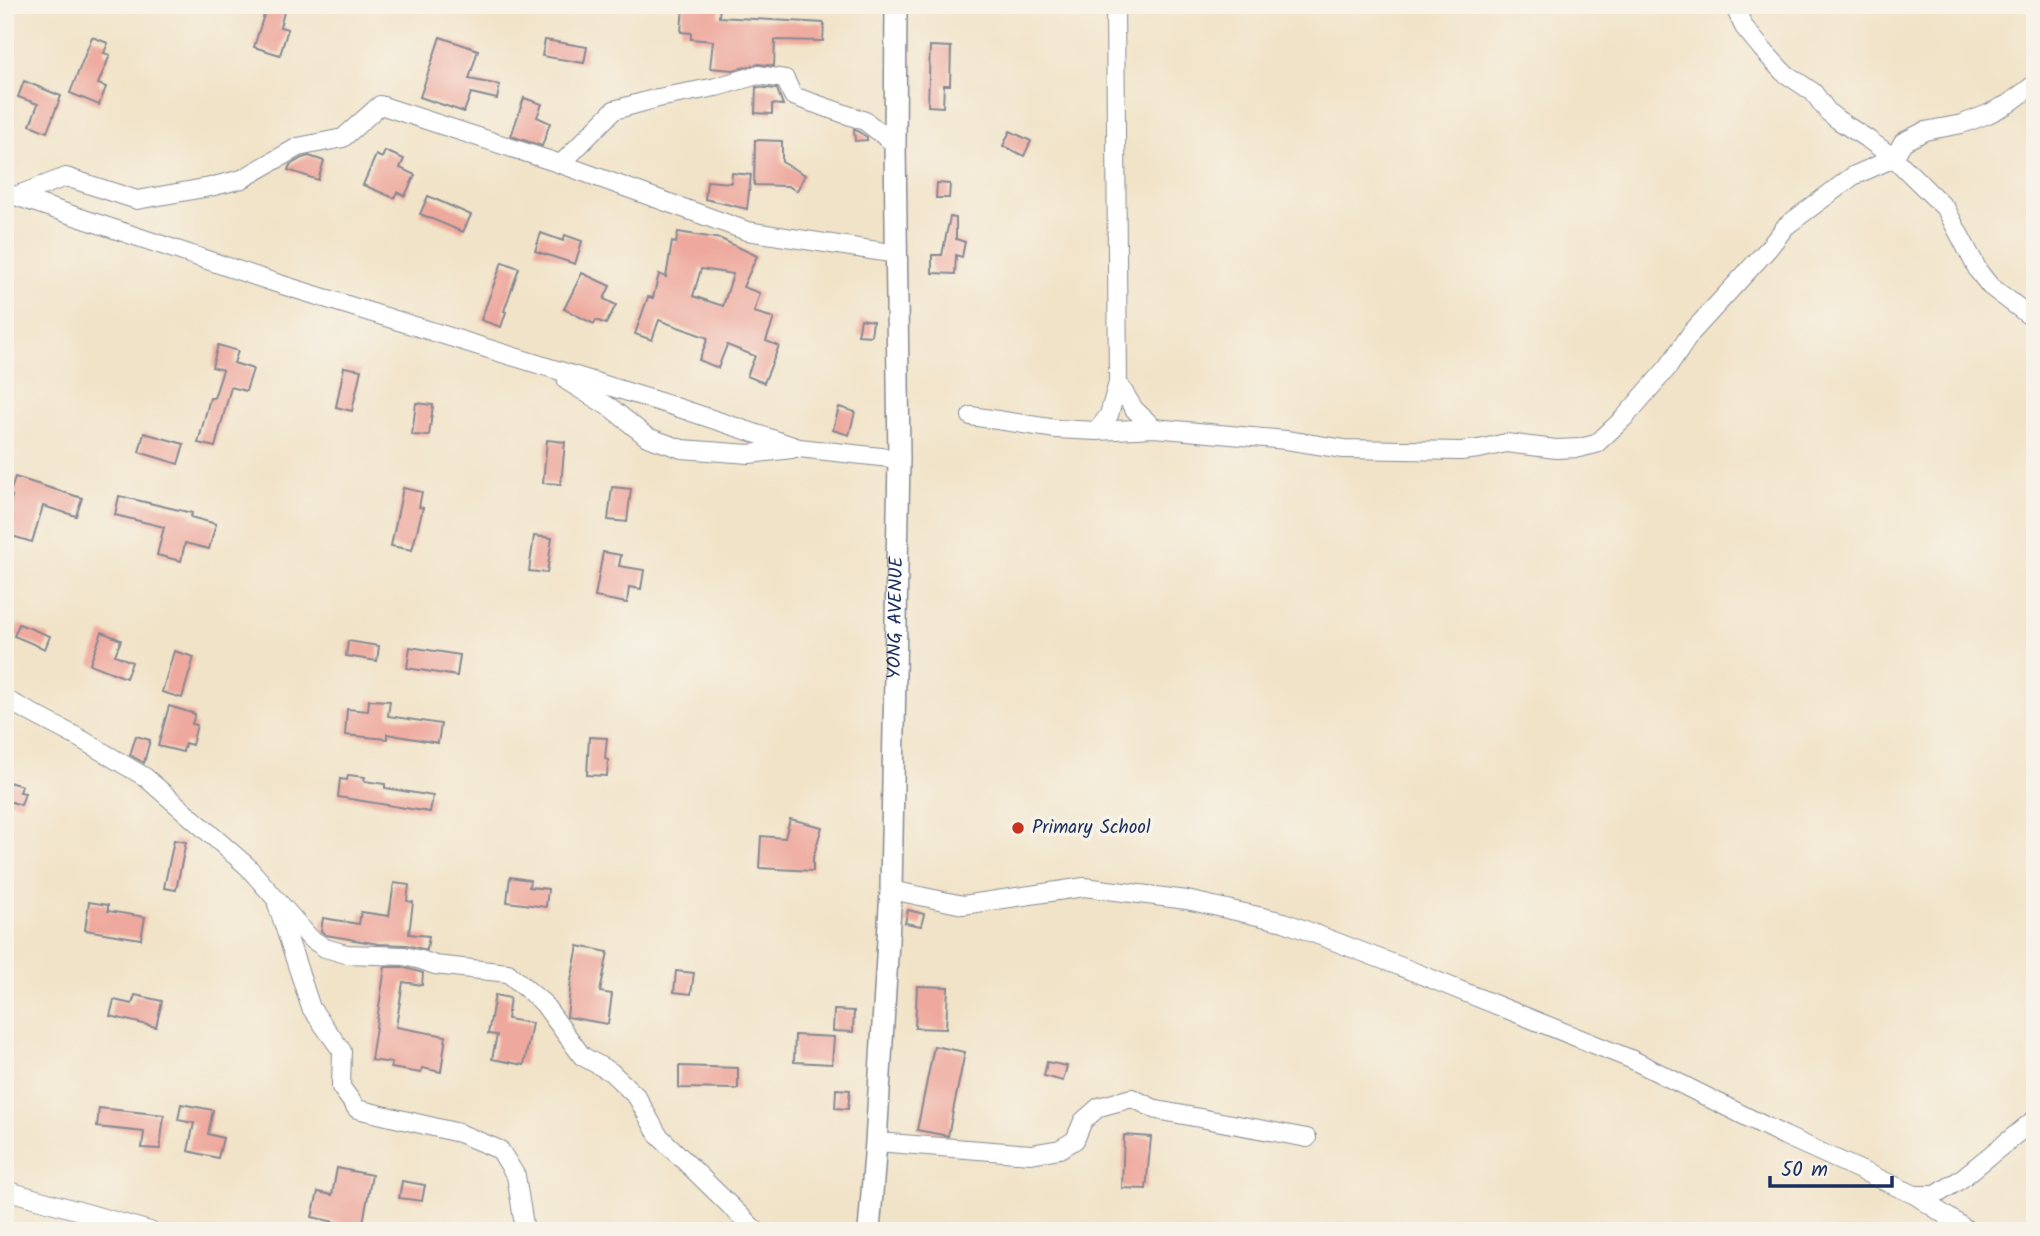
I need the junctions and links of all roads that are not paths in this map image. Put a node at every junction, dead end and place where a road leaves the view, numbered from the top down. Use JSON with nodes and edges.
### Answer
{"nodes":[{"id":1,"x":896,"y":5,"type":"edge"},
{"id":2,"x":1115,"y":5,"type":"edge"},
{"id":3,"x":1732,"y":5,"type":"edge"},
{"id":4,"x":2035,"y":84,"type":"edge"},
{"id":5,"x":895,"y":144,"type":"junction"},
{"id":6,"x":1894,"y":158,"type":"junction"},
{"id":7,"x":561,"y":164,"type":"junction"},
{"id":8,"x":10,"y":194,"type":"edge"},
{"id":9,"x":897,"y":254,"type":"junction"},
{"id":10,"x":2035,"y":320,"type":"edge"},
{"id":11,"x":546,"y":368,"type":"junction"},
{"id":12,"x":1118,"y":383,"type":"junction"},
{"id":13,"x":971,"y":416,"type":"dead end"},
{"id":14,"x":1154,"y":428,"type":"junction"},
{"id":15,"x":1097,"y":431,"type":"junction"},
{"id":16,"x":799,"y":448,"type":"junction"},
{"id":17,"x":899,"y":459,"type":"junction"},
{"id":18,"x":5,"y":699,"type":"edge"},
{"id":19,"x":891,"y":890,"type":"junction"},
{"id":20,"x":275,"y":898,"type":"junction"},
{"id":21,"x":2035,"y":1119,"type":"edge"},
{"id":22,"x":1307,"y":1138,"type":"dead end"},
{"id":23,"x":876,"y":1142,"type":"junction"},
{"id":24,"x":5,"y":1190,"type":"edge"},
{"id":25,"x":1915,"y":1195,"type":"junction"},
{"id":26,"x":150,"y":1231,"type":"edge"},
{"id":27,"x":525,"y":1231,"type":"edge"},
{"id":28,"x":756,"y":1231,"type":"edge"},
{"id":29,"x":869,"y":1231,"type":"edge"},
{"id":30,"x":1969,"y":1231,"type":"edge"}],
"edges":[{"from":1,"to":5,"type":"street","name":"YONG AVENUE"},
{"from":2,"to":12,"type":"street"},
{"from":3,"to":6,"type":"street"},
{"from":4,"to":6,"type":"street"},
{"from":5,"to":7,"type":"street"},
{"from":5,"to":9,"type":"street","name":"YONG AVENUE"},
{"from":6,"to":10,"type":"street"},
{"from":6,"to":14,"type":"street"},
{"from":7,"to":8,"type":"street"},
{"from":7,"to":9,"type":"street"},
{"from":8,"to":11,"type":"street"},
{"from":9,"to":17,"type":"street","name":"YONG AVENUE"},
{"from":11,"to":16,"type":"street"},
{"from":11,"to":16,"type":"street"},
{"from":12,"to":14,"type":"street"},
{"from":12,"to":15,"type":"street"},
{"from":13,"to":15,"type":"street"},
{"from":14,"to":15,"type":"street"},
{"from":16,"to":17,"type":"street"},
{"from":17,"to":19,"type":"street","name":"YONG AVENUE"},
{"from":18,"to":20,"type":"street"},
{"from":19,"to":23,"type":"street","name":"YONG AVENUE"},
{"from":19,"to":25,"type":"street"},
{"from":20,"to":27,"type":"street"},
{"from":20,"to":28,"type":"street"},
{"from":21,"to":25,"type":"street"},
{"from":22,"to":23,"type":"street"},
{"from":23,"to":29,"type":"street","name":"YONG AVENUE"},
{"from":24,"to":26,"type":"street"},
{"from":25,"to":30,"type":"street"}]}
